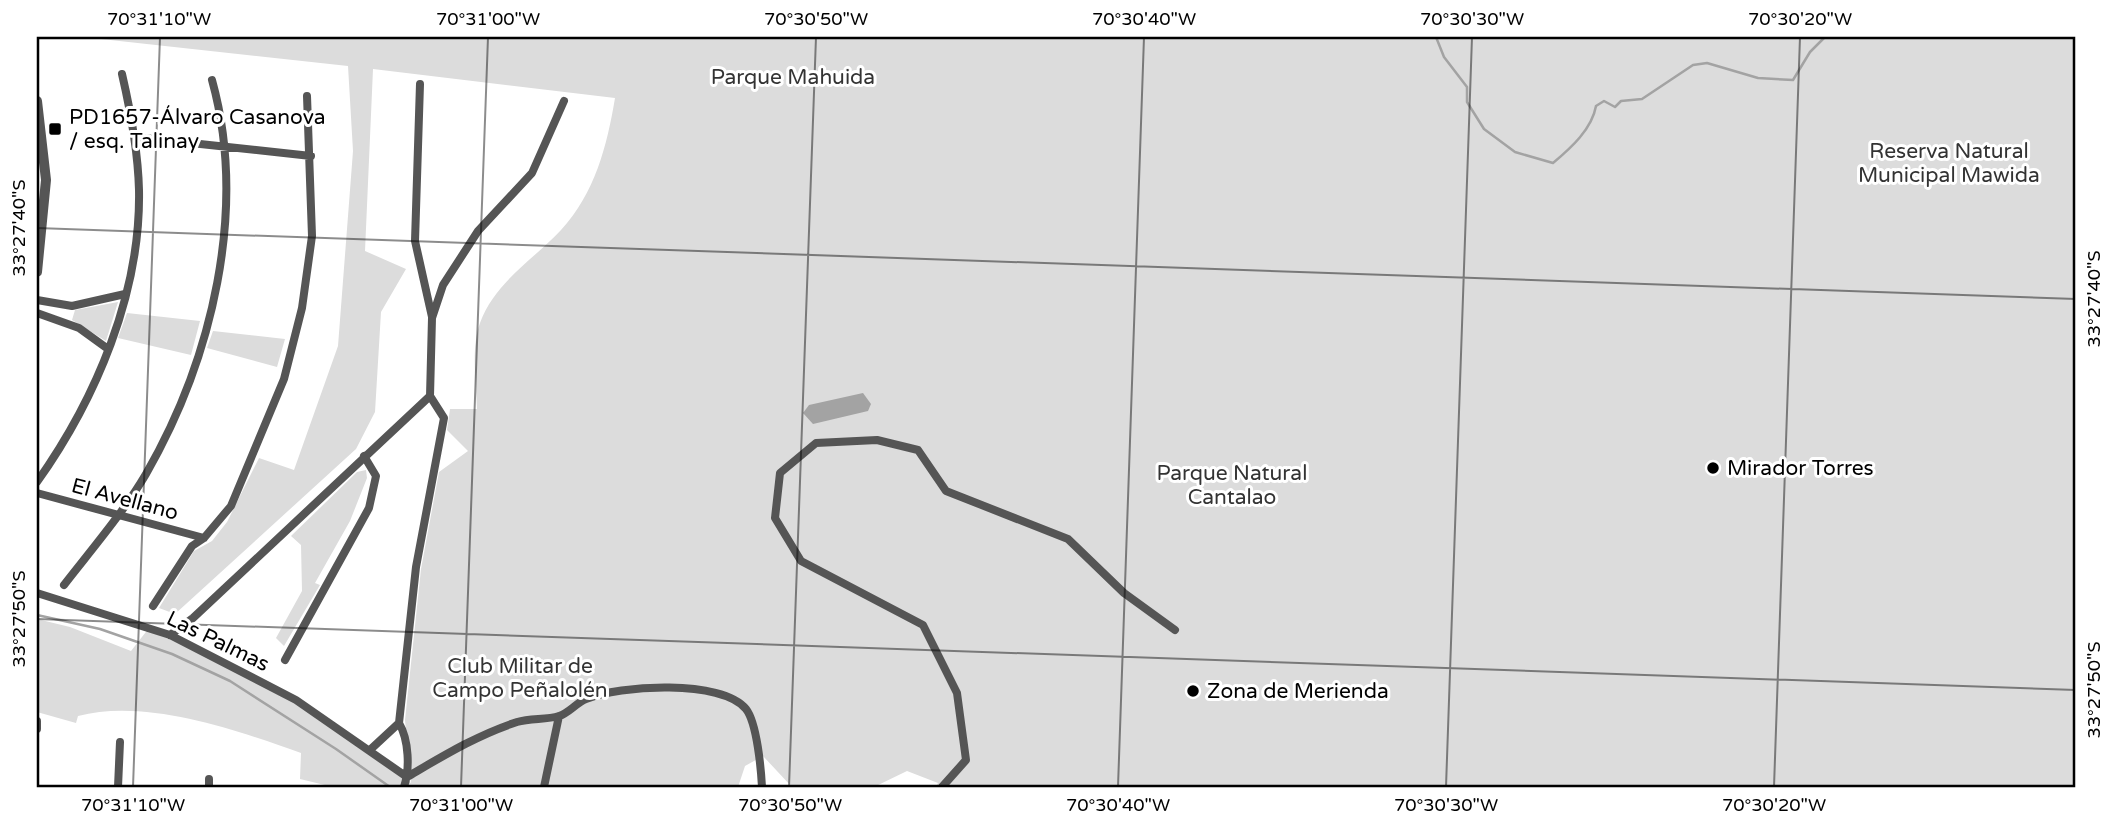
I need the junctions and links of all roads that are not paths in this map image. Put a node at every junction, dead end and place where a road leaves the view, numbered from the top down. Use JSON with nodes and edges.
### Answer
{"nodes":[{"id":1,"x":122,"y":74,"type":"dead end"},
{"id":2,"x":212,"y":80,"type":"dead end"},
{"id":3,"x":420,"y":84,"type":"dead end"},
{"id":4,"x":307,"y":96,"type":"dead end"},
{"id":5,"x":37,"y":101,"type":"edge"},
{"id":6,"x":564,"y":101,"type":"dead end"},
{"id":7,"x":135,"y":137,"type":"junction"},
{"id":8,"x":225,"y":145,"type":"junction"},
{"id":9,"x":311,"y":156,"type":"junction"},
{"id":10,"x":37,"y":272,"type":"edge"},
{"id":11,"x":125,"y":295,"type":"junction"},
{"id":12,"x":37,"y":300,"type":"edge"},
{"id":13,"x":37,"y":313,"type":"edge"},
{"id":14,"x":432,"y":318,"type":"junction"},
{"id":15,"x":108,"y":349,"type":"junction"},
{"id":16,"x":430,"y":396,"type":"junction"},
{"id":17,"x":364,"y":456,"type":"junction"},
{"id":18,"x":37,"y":482,"type":"edge"},
{"id":19,"x":37,"y":493,"type":"edge"},
{"id":20,"x":118,"y":514,"type":"junction"},
{"id":21,"x":204,"y":538,"type":"junction"},
{"id":22,"x":64,"y":585,"type":"dead end"},
{"id":23,"x":37,"y":593,"type":"edge"},
{"id":24,"x":153,"y":606,"type":"dead end"},
{"id":25,"x":1175,"y":630,"type":"dead end"},
{"id":26,"x":170,"y":635,"type":"junction"},
{"id":27,"x":285,"y":660,"type":"dead end"},
{"id":28,"x":559,"y":716,"type":"junction"},
{"id":29,"x":37,"y":721,"type":"edge"},
{"id":30,"x":399,"y":723,"type":"junction"},
{"id":31,"x":37,"y":729,"type":"edge"},
{"id":32,"x":120,"y":742,"type":"dead end"},
{"id":33,"x":370,"y":749,"type":"junction"},
{"id":34,"x":407,"y":777,"type":"junction"},
{"id":35,"x":118,"y":787,"type":"edge"},
{"id":36,"x":404,"y":787,"type":"edge"},
{"id":37,"x":544,"y":787,"type":"edge"},
{"id":38,"x":762,"y":787,"type":"edge"},
{"id":39,"x":942,"y":787,"type":"edge"}],
"edges":[{"from":1,"to":7,"type":"street"},
{"from":2,"to":8,"type":"street"},
{"from":3,"to":14,"type":"street"},
{"from":4,"to":9,"type":"street"},
{"from":5,"to":10,"type":"street"},
{"from":6,"to":14,"type":"street"},
{"from":7,"to":8,"type":"street"},
{"from":7,"to":11,"type":"street"},
{"from":8,"to":9,"type":"street"},
{"from":8,"to":20,"type":"street"},
{"from":9,"to":21,"type":"street"},
{"from":11,"to":12,"type":"street"},
{"from":11,"to":15,"type":"street"},
{"from":13,"to":15,"type":"street"},
{"from":14,"to":16,"type":"street"},
{"from":15,"to":18,"type":"street"},
{"from":16,"to":17,"type":"street"},
{"from":16,"to":30,"type":"street"},
{"from":17,"to":26,"type":"street"},
{"from":17,"to":27,"type":"street"},
{"from":19,"to":20,"type":"street","name":"El Avellano"},
{"from":20,"to":21,"type":"street","name":"El Avellano"},
{"from":20,"to":22,"type":"street"},
{"from":21,"to":24,"type":"street"},
{"from":23,"to":26,"type":"street","name":"Las Palmas"},
{"from":25,"to":39,"type":"street"},
{"from":26,"to":33,"type":"street","name":"Las Palmas"},
{"from":28,"to":34,"type":"street"},
{"from":28,"to":37,"type":"street"},
{"from":28,"to":38,"type":"street"},
{"from":29,"to":31,"type":"street"},
{"from":30,"to":33,"type":"street"},
{"from":30,"to":34,"type":"street"},
{"from":32,"to":35,"type":"street"},
{"from":33,"to":34,"type":"street","name":"Las Palmas"},
{"from":34,"to":36,"type":"street"}]}
